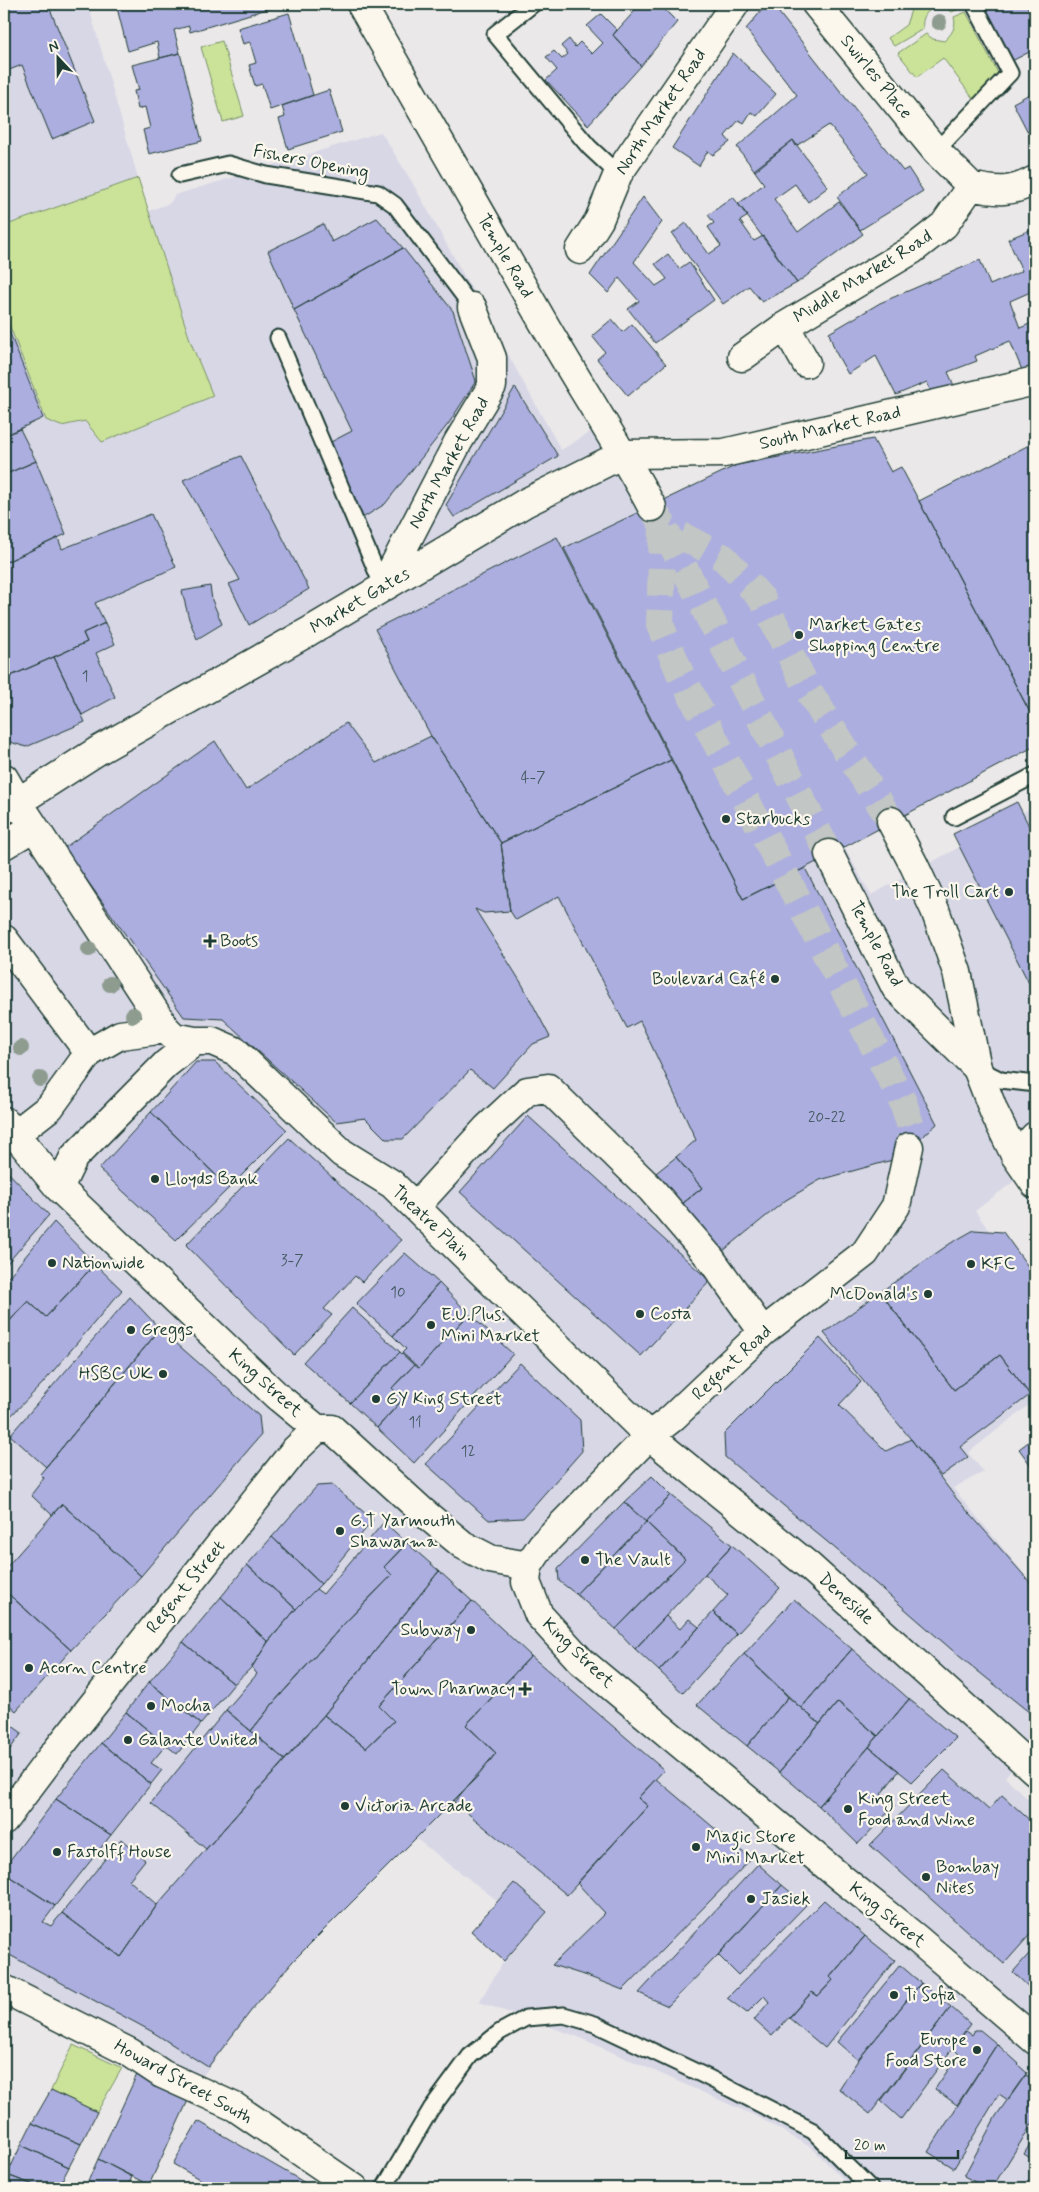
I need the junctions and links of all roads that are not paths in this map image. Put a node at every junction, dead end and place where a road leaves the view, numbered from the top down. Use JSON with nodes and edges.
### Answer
{"nodes":[{"id":1,"x":361,"y":4,"type":"edge"},
{"id":2,"x":533,"y":4,"type":"edge"},
{"id":3,"x":735,"y":4,"type":"edge"},
{"id":4,"x":816,"y":4,"type":"edge"},
{"id":5,"x":974,"y":4,"type":"edge"},
{"id":6,"x":936,"y":151,"type":"junction"},
{"id":7,"x":618,"y":174,"type":"junction"},
{"id":8,"x":180,"y":175,"type":"dead end"},
{"id":9,"x":1035,"y":180,"type":"edge"},
{"id":10,"x":972,"y":186,"type":"junction"},
{"id":11,"x":580,"y":250,"type":"dead end"},
{"id":12,"x":472,"y":307,"type":"joint"},
{"id":13,"x":785,"y":326,"type":"junction"},
{"id":14,"x":278,"y":338,"type":"dead end"},
{"id":15,"x":742,"y":356,"type":"dead end"},
{"id":16,"x":806,"y":363,"type":"dead end"},
{"id":17,"x":1035,"y":381,"type":"edge"},
{"id":18,"x":623,"y":454,"type":"junction"},
{"id":19,"x":652,"y":507,"type":"tunnel mouth"},
{"id":20,"x":382,"y":587,"type":"junction"},
{"id":21,"x":1035,"y":775,"type":"edge"},
{"id":22,"x":4,"y":778,"type":"edge"},
{"id":23,"x":11,"y":805,"type":"edge"},
{"id":24,"x":954,"y":817,"type":"dead end"},
{"id":25,"x":891,"y":821,"type":"tunnel mouth"},
{"id":26,"x":34,"y":827,"type":"junction"},
{"id":27,"x":4,"y":845,"type":"edge"},
{"id":28,"x":829,"y":854,"type":"tunnel mouth"},
{"id":29,"x":4,"y":940,"type":"edge"},
{"id":30,"x":166,"y":1029,"type":"junction"},
{"id":31,"x":195,"y":1041,"type":"junction"},
{"id":32,"x":89,"y":1053,"type":"junction"},
{"id":33,"x":977,"y":1068,"type":"junction"},
{"id":34,"x":1035,"y":1084,"type":"edge"},
{"id":35,"x":9,"y":1128,"type":"edge"},
{"id":36,"x":1035,"y":1136,"type":"edge"},
{"id":37,"x":909,"y":1147,"type":"tunnel mouth"},
{"id":38,"x":1015,"y":1155,"type":"junction"},
{"id":39,"x":1035,"y":1184,"type":"edge"},
{"id":40,"x":59,"y":1188,"type":"junction"},
{"id":41,"x":416,"y":1206,"type":"junction"},
{"id":42,"x":763,"y":1332,"type":"junction"},
{"id":43,"x":317,"y":1429,"type":"junction"},
{"id":44,"x":649,"y":1436,"type":"junction"},
{"id":45,"x":528,"y":1566,"type":"junction"},
{"id":46,"x":1035,"y":1771,"type":"edge"},
{"id":47,"x":4,"y":1820,"type":"edge"},
{"id":48,"x":4,"y":1989,"type":"edge"},
{"id":49,"x":1035,"y":2040,"type":"edge"},
{"id":50,"x":354,"y":2188,"type":"edge"},
{"id":51,"x":384,"y":2188,"type":"edge"},
{"id":52,"x":870,"y":2188,"type":"edge"}],
"edges":[{"from":1,"to":18,"type":"street","name":"Temple Road"},
{"from":2,"to":7,"type":"lane"},
{"from":3,"to":7,"type":"street","name":"North Market Road"},
{"from":4,"to":6,"type":"street","name":"Swirles Place"},
{"from":5,"to":6,"type":"lane"},
{"from":6,"to":10,"type":"street","name":"Swirles Place"},
{"from":7,"to":11,"type":"street","name":"North Market Road"},
{"from":8,"to":12,"type":"lane","name":"Fishers Opening"},
{"from":9,"to":10,"type":"street"},
{"from":10,"to":13,"type":"street","name":"Middle Market Road"},
{"from":12,"to":20,"type":"street","name":"North Market Road"},
{"from":13,"to":15,"type":"street","name":"Middle Market Road"},
{"from":13,"to":16,"type":"street","name":"Middle Market Road"},
{"from":14,"to":20,"type":"lane"},
{"from":17,"to":18,"type":"street","name":"South Market Road"},
{"from":18,"to":19,"type":"street","name":"Temple Road"},
{"from":18,"to":20,"type":"street","name":"Market Gates"},
{"from":20,"to":23,"type":"street","name":"Market Gates"},
{"from":21,"to":24,"type":"lane"},
{"from":22,"to":23,"type":"street"},
{"from":23,"to":26,"type":"street"},
{"from":25,"to":33,"type":"street","name":"Temple Road"},
{"from":26,"to":27,"type":"street"},
{"from":26,"to":30,"type":"street"},
{"from":28,"to":33,"type":"street","name":"Temple Road"},
{"from":29,"to":32,"type":"street"},
{"from":30,"to":31,"type":"street","name":"Theatre Plain"},
{"from":30,"to":32,"type":"street"},
{"from":31,"to":40,"type":"street"},
{"from":31,"to":41,"type":"street","name":"Theatre Plain"},
{"from":32,"to":35,"type":"street"},
{"from":33,"to":34,"type":"lane"},
{"from":33,"to":38,"type":"street","name":"Temple Road"},
{"from":35,"to":40,"type":"street","name":"King Street"},
{"from":36,"to":38,"type":"street"},
{"from":37,"to":42,"type":"street","name":"Regent Road"},
{"from":38,"to":39,"type":"street","name":"Temple Road"},
{"from":40,"to":43,"type":"street","name":"King Street"},
{"from":41,"to":42,"type":"street"},
{"from":41,"to":44,"type":"street","name":"Theatre Plain"},
{"from":42,"to":44,"type":"street","name":"Regent Road"},
{"from":43,"to":45,"type":"street","name":"King Street"},
{"from":43,"to":47,"type":"street","name":"Regent Street"},
{"from":44,"to":45,"type":"street","name":"Regent Road"},
{"from":44,"to":46,"type":"street","name":"Deneside"},
{"from":45,"to":49,"type":"street","name":"King Street"},
{"from":48,"to":50,"type":"street","name":"Howard Street South"},
{"from":51,"to":52,"type":"lane"}]}
